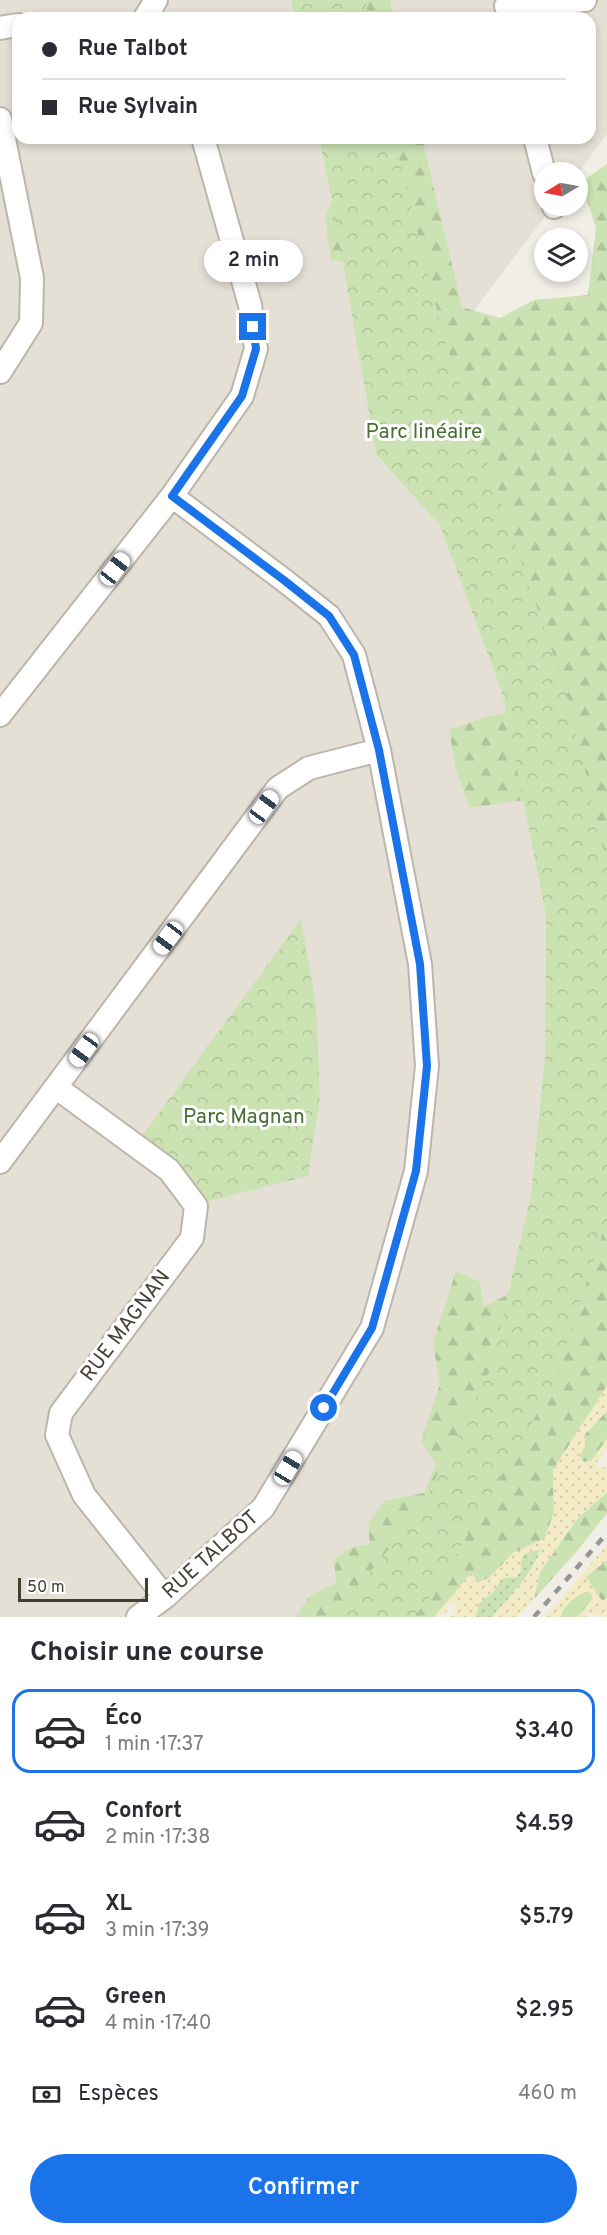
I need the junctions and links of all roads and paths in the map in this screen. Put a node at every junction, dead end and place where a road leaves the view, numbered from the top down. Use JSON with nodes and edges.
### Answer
{"nodes":[{"id":1,"x":585,"y":0,"type":"edge"},
{"id":2,"x":507,"y":8,"type":"edge"},
{"id":3,"x":0,"y":119,"type":"edge"},
{"id":4,"x":205,"y":144,"type":"edge"},
{"id":5,"x":536,"y":144,"type":"edge"},
{"id":6,"x":541,"y":162,"type":"edge"},
{"id":7,"x":0,"y":372,"type":"edge"},
{"id":8,"x":172,"y":496,"type":"junction"},
{"id":9,"x":0,"y":715,"type":"edge"},
{"id":10,"x":379,"y":750,"type":"junction"},
{"id":11,"x":57,"y":1088,"type":"junction"},
{"id":12,"x":0,"y":1162,"type":"edge"},
{"id":13,"x":165,"y":1597,"type":"junction"},
{"id":14,"x":138,"y":1617,"type":"edge"}],
"edges":[{"from":1,"to":2,"type":"street"},
{"from":3,"to":7,"type":"street"},
{"from":4,"to":8,"type":"street"},
{"from":5,"to":6,"type":"street"},
{"from":8,"to":9,"type":"street"},
{"from":8,"to":10,"type":"street","name":"RUE TALBOT"},
{"from":10,"to":11,"type":"street"},
{"from":10,"to":13,"type":"street","name":"RUE TALBOT"},
{"from":11,"to":12,"type":"street"},
{"from":11,"to":13,"type":"street","name":"RUE MAGNAN"},
{"from":13,"to":14,"type":"street","name":"RUE TALBOT"}]}
